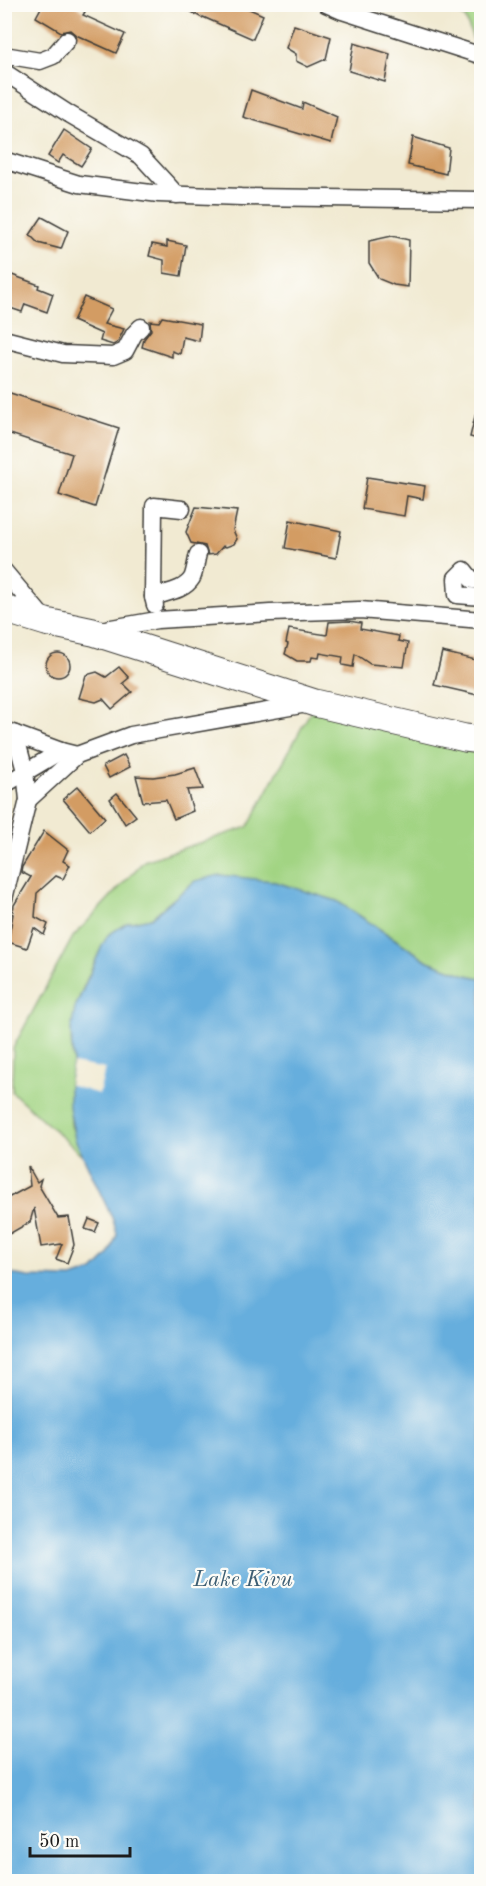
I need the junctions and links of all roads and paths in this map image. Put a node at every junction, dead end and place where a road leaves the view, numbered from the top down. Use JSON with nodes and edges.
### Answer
{"nodes":[{"id":1,"x":327,"y":4,"type":"edge"},
{"id":2,"x":66,"y":40,"type":"dead end"},
{"id":3,"x":4,"y":55,"type":"edge"},
{"id":4,"x":479,"y":55,"type":"dead end"},
{"id":5,"x":4,"y":72,"type":"edge"},
{"id":6,"x":4,"y":160,"type":"edge"},
{"id":7,"x":177,"y":195,"type":"junction"},
{"id":8,"x":482,"y":200,"type":"edge"},
{"id":9,"x":141,"y":327,"type":"dead end"},
{"id":10,"x":4,"y":339,"type":"edge"},
{"id":11,"x":34,"y":354,"type":"dead end"},
{"id":12,"x":182,"y":509,"type":"dead end"},
{"id":13,"x":198,"y":554,"type":"dead end"},
{"id":14,"x":4,"y":571,"type":"edge"},
{"id":15,"x":482,"y":580,"type":"edge"},
{"id":16,"x":153,"y":597,"type":"junction"},
{"id":17,"x":482,"y":597,"type":"edge"},
{"id":18,"x":5,"y":610,"type":"edge"},
{"id":19,"x":157,"y":620,"type":"junction"},
{"id":20,"x":482,"y":620,"type":"edge"},
{"id":21,"x":46,"y":622,"type":"junction"},
{"id":22,"x":93,"y":632,"type":"junction"},
{"id":23,"x":315,"y":703,"type":"junction"},
{"id":24,"x":10,"y":732,"type":"edge"},
{"id":25,"x":482,"y":740,"type":"edge"},
{"id":26,"x":69,"y":753,"type":"junction"},
{"id":27,"x":25,"y":771,"type":"junction"},
{"id":28,"x":4,"y":785,"type":"edge"},
{"id":29,"x":28,"y":800,"type":"junction"},
{"id":30,"x":4,"y":899,"type":"edge"}],
"edges":[{"from":1,"to":4,"type":"street"},
{"from":2,"to":3,"type":"street"},
{"from":5,"to":7,"type":"street"},
{"from":6,"to":7,"type":"street"},
{"from":7,"to":8,"type":"street"},
{"from":9,"to":10,"type":"street"},
{"from":10,"to":11,"type":"street"},
{"from":12,"to":16,"type":"street"},
{"from":13,"to":16,"type":"street"},
{"from":14,"to":21,"type":"street"},
{"from":15,"to":17,"type":"street"},
{"from":16,"to":19,"type":"street"},
{"from":18,"to":21,"type":"highway"},
{"from":19,"to":20,"type":"street"},
{"from":19,"to":22,"type":"street"},
{"from":21,"to":22,"type":"highway"},
{"from":22,"to":23,"type":"highway"},
{"from":23,"to":25,"type":"highway"},
{"from":23,"to":26,"type":"street"},
{"from":24,"to":26,"type":"street"},
{"from":24,"to":27,"type":"street"},
{"from":26,"to":27,"type":"street"},
{"from":26,"to":29,"type":"street"},
{"from":27,"to":28,"type":"street"},
{"from":27,"to":29,"type":"street"},
{"from":29,"to":30,"type":"street"}]}
